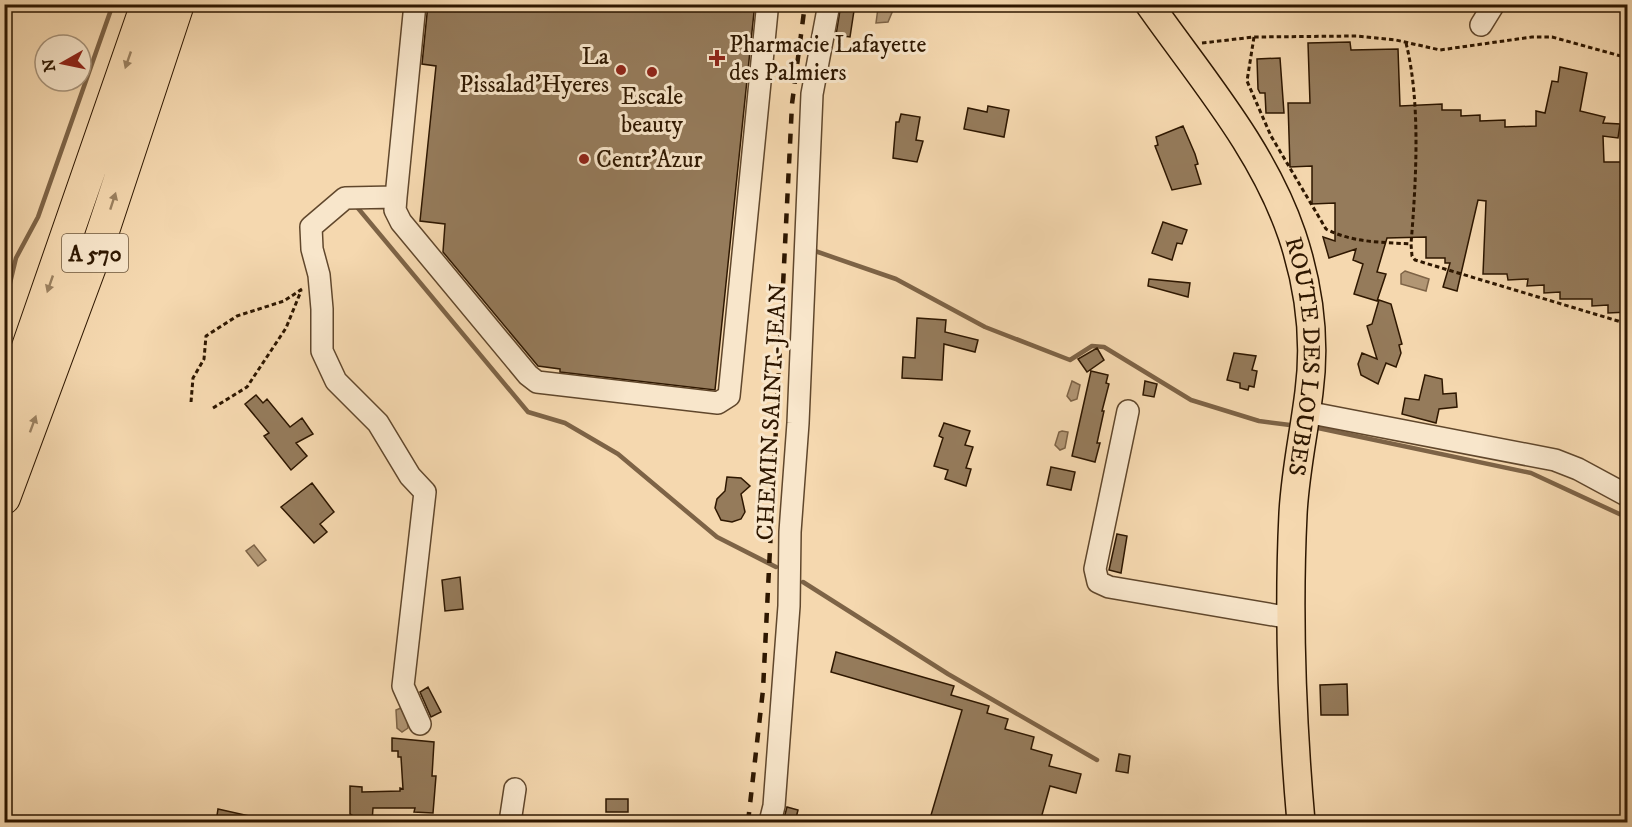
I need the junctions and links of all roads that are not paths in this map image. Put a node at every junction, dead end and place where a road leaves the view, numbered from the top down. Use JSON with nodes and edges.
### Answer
{"nodes":[{"id":1,"x":147,"y":4,"type":"edge"},
{"id":2,"x":178,"y":4,"type":"edge"},
{"id":3,"x":415,"y":4,"type":"edge"},
{"id":4,"x":765,"y":4,"type":"edge"},
{"id":5,"x":829,"y":4,"type":"edge"},
{"id":6,"x":1149,"y":4,"type":"edge"},
{"id":7,"x":1494,"y":4,"type":"edge"},
{"id":8,"x":1482,"y":25,"type":"dead end"},
{"id":9,"x":396,"y":197,"type":"junction"},
{"id":10,"x":1128,"y":411,"type":"dead end"},
{"id":11,"x":1306,"y":412,"type":"junction"},
{"id":12,"x":4,"y":416,"type":"edge"},
{"id":13,"x":1628,"y":496,"type":"edge"},
{"id":14,"x":4,"y":498,"type":"edge"},
{"id":15,"x":1291,"y":618,"type":"junction"},
{"id":16,"x":420,"y":724,"type":"dead end"},
{"id":17,"x":515,"y":789,"type":"dead end"},
{"id":18,"x":510,"y":822,"type":"edge"},
{"id":19,"x":770,"y":822,"type":"edge"},
{"id":20,"x":1301,"y":822,"type":"edge"}],
"edges":[{"from":1,"to":12,"type":"highway","number":"A 570","one_way":true},
{"from":14,"to":2,"type":"highway","number":"A 570","one_way":true},
{"from":3,"to":9,"type":"street"},
{"from":4,"to":9,"type":"street"},
{"from":5,"to":19,"type":"street","name":"CHEMIN SAINT-JEAN"},
{"from":6,"to":11,"type":"main road","name":"ROUTE DES LOUBES"},
{"from":7,"to":8,"type":"street"},
{"from":9,"to":16,"type":"street"},
{"from":10,"to":15,"type":"street"},
{"from":11,"to":13,"type":"street"},
{"from":11,"to":15,"type":"main road","name":"ROUTE DES LOUBES"},
{"from":15,"to":20,"type":"main road","name":"ROUTE DES LOUBES"},
{"from":17,"to":18,"type":"street"}]}
